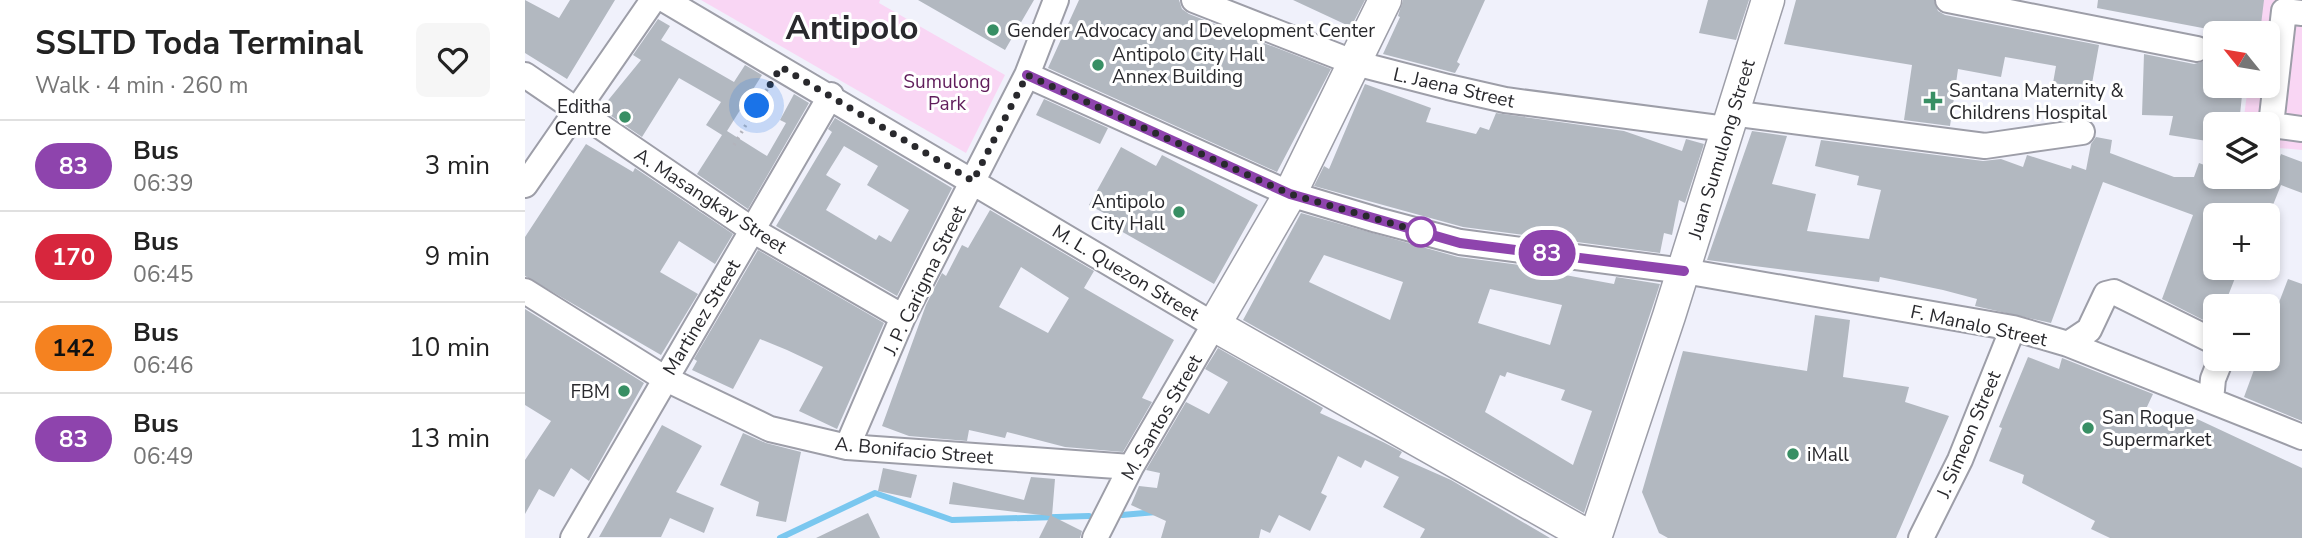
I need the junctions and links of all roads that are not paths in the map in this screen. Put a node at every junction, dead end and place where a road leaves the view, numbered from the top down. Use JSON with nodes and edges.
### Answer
{"nodes":[{"id":1,"x":653,"y":0,"type":"edge"},
{"id":2,"x":665,"y":0,"type":"edge"},
{"id":3,"x":1056,"y":0,"type":"edge"},
{"id":4,"x":1194,"y":0,"type":"edge"},
{"id":5,"x":1385,"y":0,"type":"edge"},
{"id":6,"x":1768,"y":0,"type":"edge"},
{"id":7,"x":1948,"y":0,"type":"edge"},
{"id":8,"x":2302,"y":13,"type":"edge"},
{"id":9,"x":2197,"y":49,"type":"dead end"},
{"id":10,"x":1355,"y":63,"type":"junction"},
{"id":11,"x":525,"y":75,"type":"edge"},
{"id":12,"x":1027,"y":75,"type":"junction"},
{"id":13,"x":831,"y":96,"type":"junction"},
{"id":14,"x":576,"y":109,"type":"junction"},
{"id":15,"x":1728,"y":121,"type":"junction"},
{"id":16,"x":2302,"y":129,"type":"edge"},
{"id":17,"x":2083,"y":132,"type":"dead end"},
{"id":18,"x":973,"y":181,"type":"junction"},
{"id":19,"x":525,"y":185,"type":"edge"},
{"id":20,"x":1290,"y":194,"type":"junction"},
{"id":21,"x":754,"y":231,"type":"junction"},
{"id":22,"x":1684,"y":271,"type":"junction"},
{"id":23,"x":525,"y":292,"type":"edge"},
{"id":24,"x":902,"y":317,"type":"junction"},
{"id":25,"x":1214,"y":325,"type":"junction"},
{"id":26,"x":2013,"y":328,"type":"junction"},
{"id":27,"x":2203,"y":336,"type":"edge"},
{"id":28,"x":2068,"y":344,"type":"junction"},
{"id":29,"x":2216,"y":371,"type":"edge"},
{"id":30,"x":664,"y":378,"type":"junction"},
{"id":31,"x":2211,"y":400,"type":"junction"},
{"id":32,"x":2302,"y":437,"type":"edge"},
{"id":33,"x":846,"y":447,"type":"junction"},
{"id":34,"x":1132,"y":467,"type":"junction"},
{"id":35,"x":573,"y":538,"type":"edge"},
{"id":36,"x":1095,"y":538,"type":"edge"},
{"id":37,"x":1593,"y":538,"type":"edge"},
{"id":38,"x":1921,"y":538,"type":"edge"}],
"edges":[{"from":1,"to":14,"type":"street"},
{"from":2,"to":13,"type":"street","name":"M. L. Quezon Street"},
{"from":3,"to":12,"type":"street","name":"J. P. Carigma Street"},
{"from":4,"to":10,"type":"street","name":"L. Jaena Street"},
{"from":5,"to":10,"type":"main road","name":"M. Santos Street"},
{"from":6,"to":15,"type":"main road","name":"Juan Sumulong Street"},
{"from":7,"to":9,"type":"street"},
{"from":8,"to":16,"type":"street"},
{"from":10,"to":15,"type":"street","name":"L. Jaena Street"},
{"from":10,"to":20,"type":"main road","name":"M. Santos Street"},
{"from":11,"to":14,"type":"street","name":"A. Masangkay Street"},
{"from":12,"to":18,"type":"street","name":"J. P. Carigma Street"},
{"from":12,"to":20,"type":"street","name":"F. Manalo Street"},
{"from":13,"to":18,"type":"street","name":"M. L. Quezon Street"},
{"from":13,"to":21,"type":"street","name":"Martinez Street"},
{"from":14,"to":19,"type":"street"},
{"from":14,"to":21,"type":"street","name":"A. Masangkay Street"},
{"from":15,"to":17,"type":"street","name":"L. Jaena Street"},
{"from":15,"to":22,"type":"main road","name":"Juan Sumulong Street"},
{"from":18,"to":24,"type":"street","name":"J. P. Carigma Street"},
{"from":18,"to":25,"type":"street","name":"M. L. Quezon Street"},
{"from":20,"to":22,"type":"street","name":"F. Manalo Street"},
{"from":20,"to":25,"type":"main road","name":"M. Santos Street"},
{"from":21,"to":24,"type":"street","name":"A. Masangkay Street"},
{"from":21,"to":30,"type":"street","name":"Martinez Street"},
{"from":22,"to":26,"type":"street","name":"F. Manalo Street"},
{"from":22,"to":37,"type":"main road","name":"Juan Sumulong Street"},
{"from":23,"to":30,"type":"street","name":"A. Bonifacio Street"},
{"from":24,"to":33,"type":"street","name":"J. P. Carigma Street"},
{"from":25,"to":34,"type":"street","name":"M. Santos Street"},
{"from":25,"to":37,"type":"main road","name":"M. L. Quezon Street"},
{"from":26,"to":28,"type":"street","name":"F. Manalo Street"},
{"from":26,"to":38,"type":"street","name":"J. Simeon Street"},
{"from":27,"to":28,"type":"street"},
{"from":28,"to":31,"type":"street","name":"F. Manalo Street"},
{"from":29,"to":31,"type":"street"},
{"from":30,"to":33,"type":"street","name":"A. Bonifacio Street"},
{"from":30,"to":35,"type":"street","name":"Martinez Street"},
{"from":31,"to":32,"type":"street","name":"F. Manalo Street"},
{"from":33,"to":34,"type":"street","name":"A. Bonifacio Street"},
{"from":34,"to":36,"type":"street","name":"M. Santos Street"}]}
